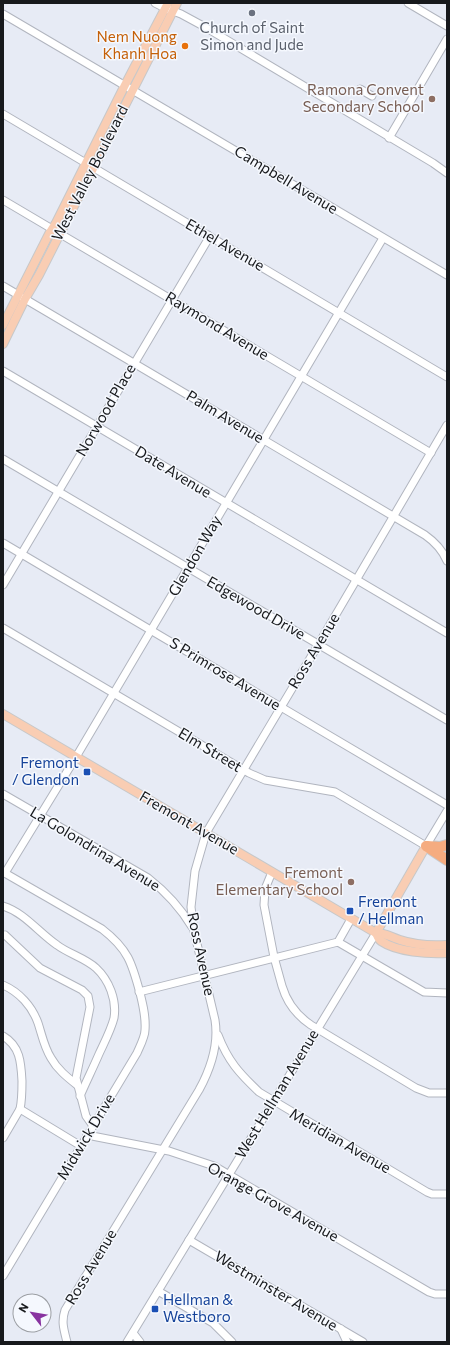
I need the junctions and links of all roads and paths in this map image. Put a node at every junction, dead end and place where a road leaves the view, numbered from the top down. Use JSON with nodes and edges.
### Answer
{"nodes":[{"id":1,"x":155,"y":3,"type":"edge"},
{"id":2,"x":177,"y":3,"type":"edge"},
{"id":3,"x":408,"y":3,"type":"edge"},
{"id":4,"x":166,"y":6,"type":"edge"},
{"id":5,"x":173,"y":11,"type":"junction"},
{"id":6,"x":3,"y":14,"type":"edge"},
{"id":7,"x":447,"y":26,"type":"edge"},
{"id":8,"x":447,"y":39,"type":"edge"},
{"id":9,"x":124,"y":85,"type":"junction"},
{"id":10,"x":360,"y":89,"type":"dead end"},
{"id":11,"x":133,"y":90,"type":"junction"},
{"id":12,"x":372,"y":96,"type":"dead end"},
{"id":13,"x":3,"y":114,"type":"edge"},
{"id":14,"x":389,"y":138,"type":"junction"},
{"id":15,"x":90,"y":165,"type":"junction"},
{"id":16,"x":447,"y":173,"type":"edge"},
{"id":17,"x":3,"y":200,"type":"edge"},
{"id":18,"x":52,"y":229,"type":"junction"},
{"id":19,"x":60,"y":234,"type":"junction"},
{"id":20,"x":208,"y":235,"type":"junction"},
{"id":21,"x":383,"y":238,"type":"junction"},
{"id":22,"x":447,"y":276,"type":"edge"},
{"id":23,"x":3,"y":286,"type":"edge"},
{"id":24,"x":21,"y":297,"type":"junction"},
{"id":25,"x":172,"y":300,"type":"junction"},
{"id":26,"x":339,"y":312,"type":"junction"},
{"id":27,"x":3,"y":325,"type":"edge"},
{"id":28,"x":3,"y":344,"type":"edge"},
{"id":29,"x":134,"y":363,"type":"junction"},
{"id":30,"x":3,"y":371,"type":"edge"},
{"id":31,"x":301,"y":376,"type":"junction"},
{"id":32,"x":447,"y":376,"type":"edge"},
{"id":33,"x":447,"y":425,"type":"edge"},
{"id":34,"x":96,"y":426,"type":"junction"},
{"id":35,"x":264,"y":440,"type":"junction"},
{"id":36,"x":431,"y":452,"type":"junction"},
{"id":37,"x":3,"y":459,"type":"edge"},
{"id":38,"x":58,"y":491,"type":"junction"},
{"id":39,"x":226,"y":503,"type":"junction"},
{"id":40,"x":393,"y":516,"type":"junction"},
{"id":41,"x":3,"y":544,"type":"edge"},
{"id":42,"x":21,"y":554,"type":"junction"},
{"id":43,"x":447,"y":561,"type":"edge"},
{"id":44,"x":188,"y":568,"type":"junction"},
{"id":45,"x":356,"y":580,"type":"junction"},
{"id":46,"x":3,"y":585,"type":"edge"},
{"id":47,"x":3,"y":628,"type":"edge"},
{"id":48,"x":151,"y":631,"type":"junction"},
{"id":49,"x":447,"y":633,"type":"edge"},
{"id":50,"x":318,"y":644,"type":"junction"},
{"id":51,"x":114,"y":694,"type":"junction"},
{"id":52,"x":281,"y":708,"type":"junction"},
{"id":53,"x":3,"y":714,"type":"edge"},
{"id":54,"x":447,"y":720,"type":"edge"},
{"id":55,"x":76,"y":757,"type":"junction"},
{"id":56,"x":244,"y":770,"type":"junction"},
{"id":57,"x":3,"y":794,"type":"edge"},
{"id":58,"x":447,"y":805,"type":"edge"},
{"id":59,"x":447,"y":811,"type":"edge"},
{"id":60,"x":41,"y":816,"type":"junction"},
{"id":61,"x":206,"y":833,"type":"junction"},
{"id":62,"x":447,"y":845,"type":"edge"},
{"id":63,"x":426,"y":846,"type":"junction"},
{"id":64,"x":447,"y":860,"type":"edge"},
{"id":65,"x":272,"y":872,"type":"junction"},
{"id":66,"x":4,"y":873,"type":"edge"},
{"id":67,"x":3,"y":906,"type":"edge"},
{"id":68,"x":351,"y":919,"type":"junction"},
{"id":69,"x":194,"y":931,"type":"junction"},
{"id":70,"x":376,"y":933,"type":"junction"},
{"id":71,"x":5,"y":935,"type":"dead end"},
{"id":72,"x":338,"y":942,"type":"junction"},
{"id":73,"x":447,"y":945,"type":"edge"},
{"id":74,"x":447,"y":953,"type":"edge"},
{"id":75,"x":361,"y":956,"type":"junction"},
{"id":76,"x":274,"y":957,"type":"junction"},
{"id":77,"x":205,"y":975,"type":"junction"},
{"id":78,"x":3,"y":985,"type":"edge"},
{"id":79,"x":139,"y":992,"type":"junction"},
{"id":80,"x":447,"y":993,"type":"edge"},
{"id":81,"x":317,"y":1029,"type":"junction"},
{"id":82,"x":217,"y":1033,"type":"junction"},
{"id":83,"x":3,"y":1036,"type":"edge"},
{"id":84,"x":77,"y":1085,"type":"junction"},
{"id":85,"x":447,"y":1093,"type":"edge"},
{"id":86,"x":80,"y":1096,"type":"junction"},
{"id":87,"x":273,"y":1102,"type":"junction"},
{"id":88,"x":20,"y":1109,"type":"junction"},
{"id":89,"x":93,"y":1126,"type":"junction"},
{"id":90,"x":87,"y":1135,"type":"junction"},
{"id":91,"x":3,"y":1138,"type":"edge"},
{"id":92,"x":81,"y":1146,"type":"junction"},
{"id":93,"x":162,"y":1151,"type":"junction"},
{"id":94,"x":229,"y":1175,"type":"junction"},
{"id":95,"x":447,"y":1194,"type":"edge"},
{"id":96,"x":189,"y":1240,"type":"junction"},
{"id":97,"x":3,"y":1276,"type":"edge"},
{"id":98,"x":158,"y":1291,"type":"junction"},
{"id":99,"x":447,"y":1294,"type":"edge"},
{"id":100,"x":341,"y":1329,"type":"junction"},
{"id":101,"x":133,"y":1333,"type":"junction"},
{"id":102,"x":67,"y":1342,"type":"edge"},
{"id":103,"x":127,"y":1342,"type":"edge"},
{"id":104,"x":140,"y":1342,"type":"edge"},
{"id":105,"x":232,"y":1342,"type":"edge"},
{"id":106,"x":347,"y":1342,"type":"edge"},
{"id":107,"x":363,"y":1342,"type":"edge"}],
"edges":[{"from":1,"to":4,"type":"street"},
{"from":2,"to":5,"type":"main road","name":"West Valley Boulevard"},
{"from":3,"to":7,"type":"street"},
{"from":4,"to":5,"type":"street"},
{"from":4,"to":9,"type":"main road","name":"West Valley Boulevard"},
{"from":5,"to":11,"type":"main road","name":"West Valley Boulevard"},
{"from":5,"to":14,"type":"street"},
{"from":6,"to":9,"type":"street","name":"Campbell Avenue"},
{"from":8,"to":14,"type":"street"},
{"from":9,"to":11,"type":"street","name":"Campbell Avenue"},
{"from":9,"to":15,"type":"main road","name":"West Valley Boulevard"},
{"from":10,"to":12,"type":"street"},
{"from":11,"to":15,"type":"main road","name":"West Valley Boulevard"},
{"from":11,"to":21,"type":"street","name":"Campbell Avenue"},
{"from":13,"to":15,"type":"street","name":"Ethel Avenue"},
{"from":14,"to":16,"type":"street"},
{"from":15,"to":18,"type":"main road","name":"West Valley Boulevard"},
{"from":15,"to":19,"type":"main road","name":"West Valley Boulevard"},
{"from":15,"to":20,"type":"street","name":"Ethel Avenue"},
{"from":17,"to":18,"type":"street","name":"Raymond Avenue"},
{"from":18,"to":19,"type":"street","name":"Raymond Avenue"},
{"from":18,"to":24,"type":"main road","name":"West Valley Boulevard"},
{"from":19,"to":24,"type":"main road","name":"West Valley Boulevard"},
{"from":19,"to":25,"type":"street","name":"Raymond Avenue"},
{"from":20,"to":25,"type":"street","name":"Norwood Place"},
{"from":20,"to":26,"type":"street","name":"Ethel Avenue"},
{"from":21,"to":22,"type":"street","name":"Campbell Avenue"},
{"from":21,"to":26,"type":"street","name":"Glendon Way"},
{"from":23,"to":24,"type":"street","name":"Palm Avenue"},
{"from":24,"to":27,"type":"main road","name":"West Valley Boulevard"},
{"from":24,"to":28,"type":"main road","name":"West Valley Boulevard"},
{"from":24,"to":29,"type":"street","name":"Palm Avenue"},
{"from":25,"to":29,"type":"street","name":"Norwood Place"},
{"from":25,"to":31,"type":"street","name":"Raymond Avenue"},
{"from":26,"to":31,"type":"street","name":"Glendon Way"},
{"from":26,"to":32,"type":"street","name":"Ethel Avenue"},
{"from":29,"to":34,"type":"street","name":"Norwood Place"},
{"from":29,"to":35,"type":"street","name":"Palm Avenue"},
{"from":30,"to":34,"type":"street","name":"Date Avenue"},
{"from":31,"to":35,"type":"street","name":"Glendon Way"},
{"from":31,"to":36,"type":"street","name":"Raymond Avenue"},
{"from":33,"to":36,"type":"street","name":"Ross Avenue"},
{"from":34,"to":38,"type":"street","name":"Norwood Place"},
{"from":34,"to":39,"type":"street","name":"Date Avenue"},
{"from":35,"to":39,"type":"street","name":"Glendon Way"},
{"from":35,"to":40,"type":"street","name":"Palm Avenue"},
{"from":36,"to":40,"type":"street","name":"Ross Avenue"},
{"from":37,"to":38,"type":"street","name":"Edgewood Drive"},
{"from":38,"to":42,"type":"street","name":"Norwood Place"},
{"from":38,"to":44,"type":"street","name":"Edgewood Drive"},
{"from":39,"to":44,"type":"street","name":"Glendon Way"},
{"from":39,"to":45,"type":"street","name":"Date Avenue"},
{"from":40,"to":43,"type":"street","name":"Palm Avenue"},
{"from":40,"to":45,"type":"street","name":"Ross Avenue"},
{"from":41,"to":42,"type":"street","name":"S Primrose Avenue"},
{"from":42,"to":46,"type":"street","name":"Norwood Place"},
{"from":42,"to":48,"type":"street","name":"S Primrose Avenue"},
{"from":44,"to":48,"type":"street","name":"Glendon Way"},
{"from":44,"to":50,"type":"street","name":"Edgewood Drive"},
{"from":45,"to":49,"type":"street","name":"Date Avenue"},
{"from":45,"to":50,"type":"street","name":"Ross Avenue"},
{"from":47,"to":51,"type":"street","name":"Elm Street"},
{"from":48,"to":51,"type":"street","name":"Glendon Way"},
{"from":48,"to":52,"type":"street","name":"S Primrose Avenue"},
{"from":50,"to":52,"type":"street","name":"Ross Avenue"},
{"from":50,"to":54,"type":"street","name":"Edgewood Drive"},
{"from":51,"to":55,"type":"street","name":"Glendon Way"},
{"from":51,"to":56,"type":"street","name":"Elm Street"},
{"from":52,"to":56,"type":"street","name":"Ross Avenue"},
{"from":52,"to":58,"type":"street","name":"S Primrose Avenue"},
{"from":53,"to":55,"type":"main road","name":"Fremont Avenue"},
{"from":55,"to":60,"type":"street","name":"Glendon Way"},
{"from":55,"to":61,"type":"main road","name":"Fremont Avenue"},
{"from":56,"to":61,"type":"street","name":"Ross Avenue"},
{"from":56,"to":63,"type":"street","name":"Elm Street"},
{"from":57,"to":60,"type":"street","name":"La Golondrina Avenue"},
{"from":59,"to":63,"type":"street"},
{"from":60,"to":66,"type":"street","name":"Glendon Way"},
{"from":60,"to":69,"type":"street","name":"La Golondrina Avenue"},
{"from":61,"to":65,"type":"main road","name":"Fremont Avenue"},
{"from":61,"to":69,"type":"street","name":"Ross Avenue"},
{"from":62,"to":63,"type":"highway"},
{"from":63,"to":64,"type":"highway"},
{"from":63,"to":70,"type":"main road","name":"West Hellman Avenue"},
{"from":65,"to":68,"type":"main road","name":"Fremont Avenue"},
{"from":65,"to":76,"type":"street"},
{"from":66,"to":79,"type":"street"},
{"from":67,"to":86,"type":"street"},
{"from":68,"to":70,"type":"main road","name":"Fremont Avenue"},
{"from":68,"to":72,"type":"street"},
{"from":69,"to":77,"type":"street","name":"Ross Avenue"},
{"from":70,"to":73,"type":"main road","name":"Fremont Avenue"},
{"from":70,"to":74,"type":"main road","name":"Fremont Avenue"},
{"from":70,"to":75,"type":"street","name":"West Hellman Avenue"},
{"from":71,"to":84,"type":"street"},
{"from":72,"to":75,"type":"street"},
{"from":72,"to":76,"type":"street"},
{"from":75,"to":80,"type":"street"},
{"from":75,"to":81,"type":"street","name":"West Hellman Avenue"},
{"from":76,"to":77,"type":"street"},
{"from":76,"to":81,"type":"street"},
{"from":77,"to":79,"type":"street"},
{"from":77,"to":82,"type":"street","name":"Ross Avenue"},
{"from":78,"to":84,"type":"street"},
{"from":79,"to":89,"type":"street","name":"Midwick Drive"},
{"from":81,"to":85,"type":"street"},
{"from":81,"to":87,"type":"street","name":"West Hellman Avenue"},
{"from":82,"to":87,"type":"street","name":"Meridian Avenue"},
{"from":82,"to":93,"type":"street","name":"Ross Avenue"},
{"from":83,"to":88,"type":"street"},
{"from":84,"to":86,"type":"street"},
{"from":86,"to":89,"type":"street"},
{"from":87,"to":94,"type":"street","name":"West Hellman Avenue"},
{"from":87,"to":95,"type":"street","name":"Meridian Avenue"},
{"from":88,"to":91,"type":"street"},
{"from":88,"to":92,"type":"street"},
{"from":89,"to":90,"type":"street","name":"Midwick Drive"},
{"from":90,"to":92,"type":"street","name":"Midwick Drive"},
{"from":90,"to":93,"type":"street","name":"Orange Grove Avenue"},
{"from":92,"to":97,"type":"street","name":"Midwick Drive"},
{"from":93,"to":94,"type":"street","name":"Orange Grove Avenue"},
{"from":93,"to":102,"type":"street","name":"Ross Avenue"},
{"from":94,"to":96,"type":"street","name":"West Hellman Avenue"},
{"from":94,"to":99,"type":"street","name":"Orange Grove Avenue"},
{"from":96,"to":98,"type":"street","name":"West Hellman Avenue"},
{"from":96,"to":100,"type":"street","name":"Westminster Avenue"},
{"from":98,"to":101,"type":"street","name":"West Hellman Avenue"},
{"from":98,"to":105,"type":"street"},
{"from":100,"to":106,"type":"street"},
{"from":100,"to":107,"type":"street","name":"Westminster Avenue"},
{"from":101,"to":103,"type":"street","name":"West Hellman Avenue"},
{"from":101,"to":104,"type":"street"}]}
